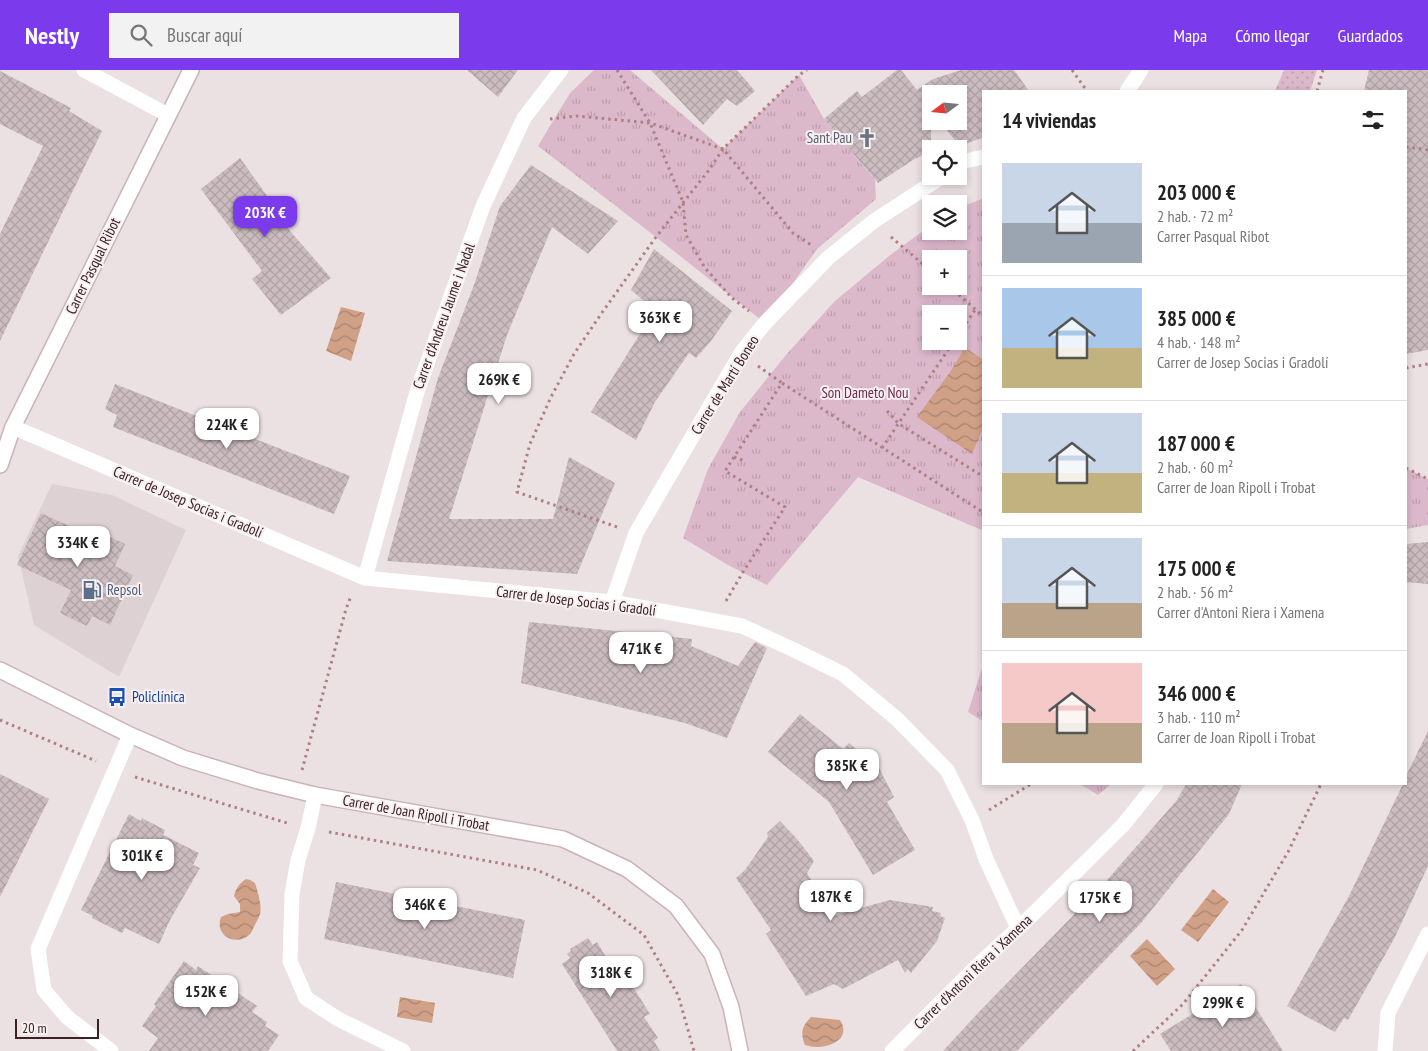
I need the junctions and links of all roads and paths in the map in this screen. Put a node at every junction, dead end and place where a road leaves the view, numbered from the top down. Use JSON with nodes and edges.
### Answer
{"nodes":[{"id":1,"x":84,"y":70,"type":"edge"},
{"id":2,"x":191,"y":70,"type":"edge"},
{"id":3,"x":561,"y":70,"type":"edge"},
{"id":4,"x":617,"y":70,"type":"edge"},
{"id":5,"x":807,"y":70,"type":"edge"},
{"id":6,"x":1072,"y":70,"type":"edge"},
{"id":7,"x":1141,"y":70,"type":"edge"},
{"id":8,"x":1323,"y":70,"type":"edge"},
{"id":9,"x":1086,"y":90,"type":"edge"},
{"id":10,"x":1128,"y":90,"type":"edge"},
{"id":11,"x":1317,"y":90,"type":"edge"},
{"id":12,"x":168,"y":115,"type":"junction"},
{"id":13,"x":524,"y":118,"type":"junction"},
{"id":14,"x":650,"y":123,"type":"junction"},
{"id":15,"x":1407,"y":147,"type":"edge"},
{"id":16,"x":723,"y":149,"type":"junction"},
{"id":17,"x":1428,"y":150,"type":"edge"},
{"id":18,"x":982,"y":157,"type":"edge"},
{"id":19,"x":967,"y":161,"type":"edge"},
{"id":20,"x":929,"y":185,"type":"edge"},
{"id":21,"x":684,"y":202,"type":"junction"},
{"id":22,"x":874,"y":221,"type":"junction"},
{"id":23,"x":829,"y":257,"type":"junction"},
{"id":24,"x":922,"y":264,"type":"edge"},
{"id":25,"x":959,"y":295,"type":"edge"},
{"id":26,"x":976,"y":310,"type":"junction"},
{"id":27,"x":982,"y":315,"type":"edge"},
{"id":28,"x":765,"y":323,"type":"junction"},
{"id":29,"x":967,"y":323,"type":"edge"},
{"id":30,"x":948,"y":350,"type":"edge"},
{"id":31,"x":741,"y":354,"type":"junction"},
{"id":32,"x":1428,"y":364,"type":"edge"},
{"id":33,"x":1407,"y":368,"type":"edge"},
{"id":34,"x":782,"y":383,"type":"junction"},
{"id":35,"x":887,"y":411,"type":"dead end"},
{"id":36,"x":899,"y":424,"type":"junction"},
{"id":37,"x":13,"y":427,"type":"junction"},
{"id":38,"x":882,"y":448,"type":"junction"},
{"id":39,"x":734,"y":457,"type":"junction"},
{"id":40,"x":745,"y":461,"type":"dead end"},
{"id":41,"x":0,"y":465,"type":"edge"},
{"id":42,"x":1407,"y":468,"type":"edge"},
{"id":43,"x":982,"y":476,"type":"edge"},
{"id":44,"x":1428,"y":478,"type":"edge"},
{"id":45,"x":982,"y":512,"type":"edge"},
{"id":46,"x":636,"y":533,"type":"junction"},
{"id":47,"x":364,"y":578,"type":"junction"},
{"id":48,"x":612,"y":602,"type":"junction"},
{"id":49,"x":715,"y":621,"type":"junction"},
{"id":50,"x":0,"y":670,"type":"edge"},
{"id":51,"x":0,"y":720,"type":"edge"},
{"id":52,"x":130,"y":735,"type":"junction"},
{"id":53,"x":114,"y":769,"type":"junction"},
{"id":54,"x":1029,"y":785,"type":"edge"},
{"id":55,"x":1155,"y":785,"type":"edge"},
{"id":56,"x":1321,"y":785,"type":"edge"},
{"id":57,"x":296,"y":790,"type":"junction"},
{"id":58,"x":315,"y":795,"type":"junction"},
{"id":59,"x":972,"y":820,"type":"junction"},
{"id":60,"x":308,"y":828,"type":"junction"},
{"id":61,"x":1018,"y":928,"type":"junction"},
{"id":62,"x":1428,"y":934,"type":"edge"},
{"id":63,"x":111,"y":1051,"type":"edge"},
{"id":64,"x":403,"y":1051,"type":"edge"},
{"id":65,"x":694,"y":1051,"type":"edge"},
{"id":66,"x":740,"y":1051,"type":"edge"},
{"id":67,"x":892,"y":1051,"type":"edge"},
{"id":68,"x":1133,"y":1051,"type":"edge"},
{"id":69,"x":1385,"y":1051,"type":"edge"}],
"edges":[{"from":1,"to":12,"type":"street"},
{"from":2,"to":12,"type":"street","name":"Carrer Pasqual Ribot"},
{"from":3,"to":13,"type":"street","name":"Carrer d'Andreu Jaume i Nadal"},
{"from":4,"to":14,"type":"path"},
{"from":5,"to":16,"type":"path"},
{"from":6,"to":9,"type":"path"},
{"from":7,"to":10,"type":"street"},
{"from":8,"to":11,"type":"path"},
{"from":12,"to":37,"type":"street","name":"Carrer Pasqual Ribot"},
{"from":13,"to":14,"type":"path"},
{"from":13,"to":47,"type":"street","name":"Carrer d'Andreu Jaume i Nadal"},
{"from":14,"to":16,"type":"path"},
{"from":14,"to":21,"type":"path"},
{"from":15,"to":17,"type":"path"},
{"from":16,"to":21,"type":"path"},
{"from":16,"to":23,"type":"path"},
{"from":18,"to":19,"type":"street"},
{"from":20,"to":22,"type":"street","name":"Carrer de Martí Boneo"},
{"from":21,"to":28,"type":"path"},
{"from":21,"to":46,"type":"path"},
{"from":22,"to":23,"type":"street","name":"Carrer de Martí Boneo"},
{"from":22,"to":24,"type":"path"},
{"from":23,"to":28,"type":"street","name":"Carrer de Martí Boneo"},
{"from":25,"to":26,"type":"path"},
{"from":26,"to":27,"type":"path"},
{"from":26,"to":29,"type":"path"},
{"from":28,"to":31,"type":"street","name":"Carrer de Martí Boneo"},
{"from":30,"to":36,"type":"path"},
{"from":31,"to":34,"type":"path"},
{"from":31,"to":46,"type":"street","name":"Carrer de Martí Boneo"},
{"from":32,"to":33,"type":"path"},
{"from":34,"to":38,"type":"path"},
{"from":34,"to":39,"type":"path"},
{"from":35,"to":36,"type":"path"},
{"from":36,"to":38,"type":"path"},
{"from":36,"to":43,"type":"path"},
{"from":37,"to":41,"type":"street","name":"Carrer Pasqual Ribot"},
{"from":37,"to":47,"type":"street","name":"Carrer de Josep Socias i Gradolí"},
{"from":38,"to":45,"type":"path"},
{"from":39,"to":40,"type":"path"},
{"from":39,"to":49,"type":"path"},
{"from":42,"to":44,"type":"path"},
{"from":46,"to":48,"type":"street","name":"Carrer de Martí Boneo"},
{"from":47,"to":48,"type":"street","name":"Carrer de Josep Socias i Gradolí"},
{"from":47,"to":57,"type":"path"},
{"from":48,"to":49,"type":"street","name":"Carrer de Josep Socias i Gradolí"},
{"from":49,"to":59,"type":"street","name":"Carrer de Josep Socias i Gradolí"},
{"from":50,"to":52,"type":"street","name":"Carrer de Joan Ripoll i Trobat"},
{"from":51,"to":53,"type":"path"},
{"from":52,"to":53,"type":"street"},
{"from":52,"to":57,"type":"street","name":"Carrer de Joan Ripoll i Trobat"},
{"from":53,"to":60,"type":"path"},
{"from":53,"to":63,"type":"street"},
{"from":54,"to":59,"type":"path"},
{"from":55,"to":61,"type":"street","name":"Carrer d'Antoni Riera i Xamena"},
{"from":56,"to":68,"type":"path"},
{"from":57,"to":58,"type":"street","name":"Carrer de Joan Ripoll i Trobat"},
{"from":58,"to":60,"type":"street"},
{"from":58,"to":66,"type":"street","name":"Carrer de Joan Ripoll i Trobat"},
{"from":59,"to":61,"type":"street","name":"Carrer de Josep Socias i Gradolí"},
{"from":60,"to":64,"type":"street"},
{"from":60,"to":65,"type":"path"},
{"from":61,"to":67,"type":"street","name":"Carrer d'Antoni Riera i Xamena"},
{"from":62,"to":69,"type":"street"}]}
